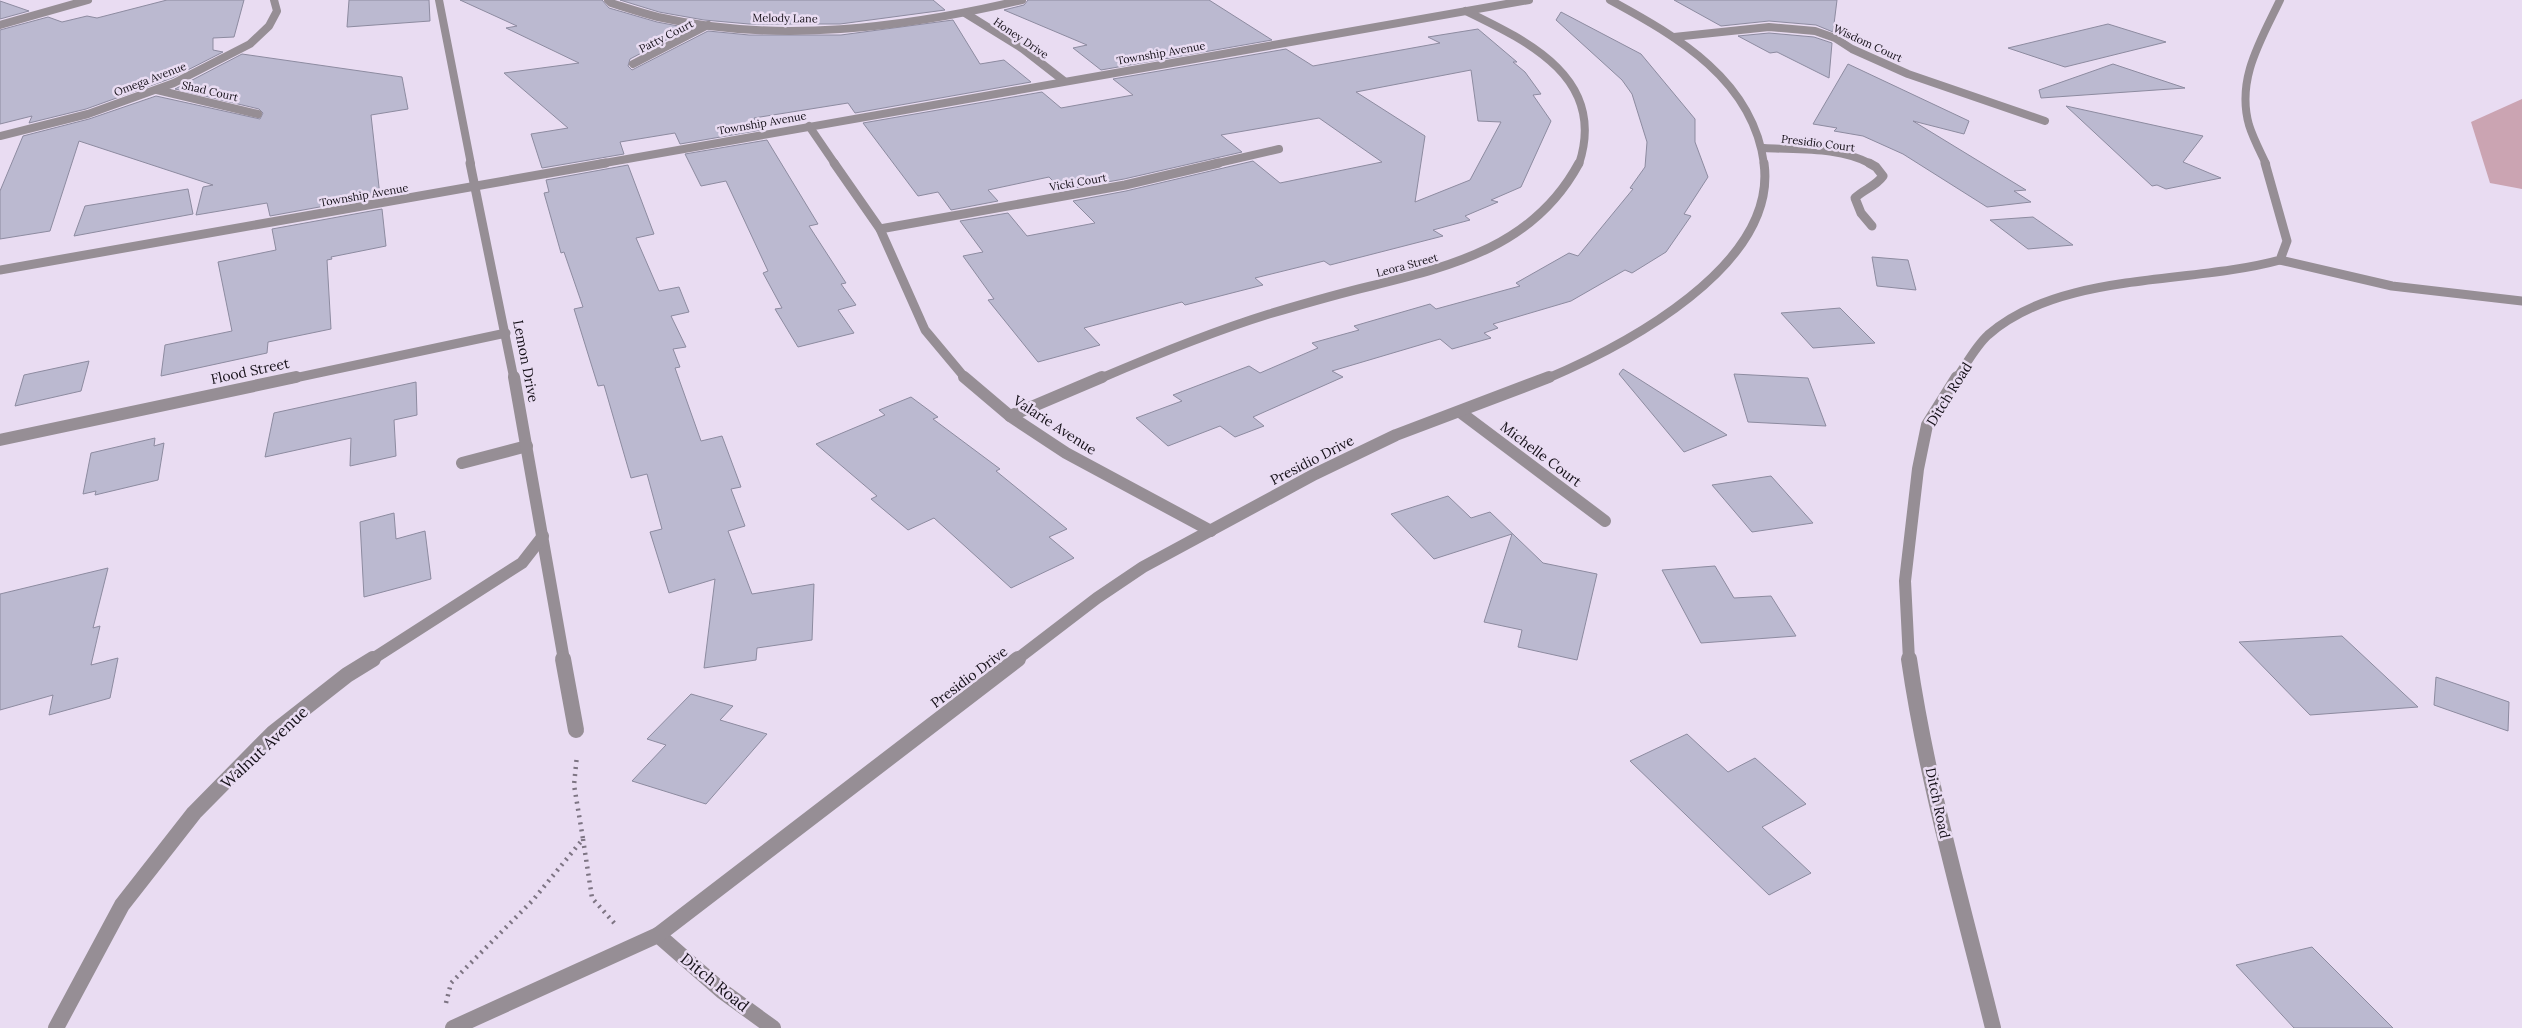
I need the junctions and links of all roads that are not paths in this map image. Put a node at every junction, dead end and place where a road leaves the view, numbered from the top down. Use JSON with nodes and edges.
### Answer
{"nodes":[{"id":1,"x":88,"y":0,"type":"edge"},
{"id":2,"x":274,"y":0,"type":"edge"},
{"id":3,"x":439,"y":0,"type":"edge"},
{"id":4,"x":608,"y":0,"type":"edge"},
{"id":5,"x":1022,"y":0,"type":"edge"},
{"id":6,"x":1528,"y":0,"type":"edge"},
{"id":7,"x":1610,"y":0,"type":"edge"},
{"id":8,"x":2280,"y":0,"type":"edge"},
{"id":9,"x":1466,"y":10,"type":"junction"},
{"id":10,"x":966,"y":13,"type":"junction"},
{"id":11,"x":0,"y":25,"type":"edge"},
{"id":12,"x":708,"y":25,"type":"junction"},
{"id":13,"x":1674,"y":37,"type":"junction"},
{"id":14,"x":633,"y":64,"type":"dead end"},
{"id":15,"x":1064,"y":81,"type":"junction"},
{"id":16,"x":157,"y":90,"type":"junction"},
{"id":17,"x":258,"y":114,"type":"dead end"},
{"id":18,"x":2045,"y":121,"type":"dead end"},
{"id":19,"x":809,"y":126,"type":"junction"},
{"id":20,"x":0,"y":136,"type":"edge"},
{"id":21,"x":1764,"y":148,"type":"junction"},
{"id":22,"x":1278,"y":150,"type":"dead end"},
{"id":23,"x":475,"y":187,"type":"junction"},
{"id":24,"x":1872,"y":226,"type":"dead end"},
{"id":25,"x":880,"y":230,"type":"junction"},
{"id":26,"x":2280,"y":260,"type":"junction"},
{"id":27,"x":0,"y":270,"type":"edge"},
{"id":28,"x":2522,"y":301,"type":"edge"},
{"id":29,"x":506,"y":333,"type":"junction"},
{"id":30,"x":1460,"y":412,"type":"junction"},
{"id":31,"x":1010,"y":416,"type":"junction"},
{"id":32,"x":0,"y":440,"type":"edge"},
{"id":33,"x":527,"y":446,"type":"junction"},
{"id":34,"x":462,"y":462,"type":"dead end"},
{"id":35,"x":1605,"y":521,"type":"dead end"},
{"id":36,"x":1211,"y":532,"type":"junction"},
{"id":37,"x":543,"y":536,"type":"junction"},
{"id":38,"x":576,"y":730,"type":"road end"},
{"id":39,"x":658,"y":935,"type":"junction"},
{"id":40,"x":56,"y":1028,"type":"edge"},
{"id":41,"x":454,"y":1028,"type":"edge"},
{"id":42,"x":772,"y":1028,"type":"edge"},
{"id":43,"x":1993,"y":1028,"type":"edge"}],
"edges":[{"from":1,"to":11,"type":"street"},
{"from":2,"to":16,"type":"street","name":"Omega Avenue"},
{"from":3,"to":23,"type":"street","name":"Lemon Drive"},
{"from":4,"to":12,"type":"street","name":"Melody Lane"},
{"from":5,"to":10,"type":"street","name":"Melody Lane"},
{"from":6,"to":9,"type":"street","name":"Township Avenue"},
{"from":7,"to":13,"type":"street","name":"Presidio Drive"},
{"from":8,"to":26,"type":"street"},
{"from":9,"to":15,"type":"street","name":"Township Avenue"},
{"from":9,"to":31,"type":"street","name":"Leora Street"},
{"from":10,"to":12,"type":"street","name":"Melody Lane"},
{"from":10,"to":15,"type":"street","name":"Honey Drive"},
{"from":12,"to":14,"type":"street","name":"Patty Court"},
{"from":13,"to":18,"type":"street","name":"Wisdom Court"},
{"from":13,"to":21,"type":"street","name":"Presidio Drive"},
{"from":15,"to":19,"type":"street","name":"Township Avenue"},
{"from":16,"to":17,"type":"street","name":"Shad Court"},
{"from":16,"to":20,"type":"street","name":"Omega Avenue"},
{"from":19,"to":23,"type":"street","name":"Township Avenue"},
{"from":19,"to":25,"type":"street","name":"Valarie Avenue"},
{"from":21,"to":24,"type":"street","name":"Presidio Court"},
{"from":21,"to":30,"type":"street","name":"Presidio Drive"},
{"from":22,"to":25,"type":"street","name":"Vicki Court"},
{"from":23,"to":27,"type":"street","name":"Township Avenue"},
{"from":23,"to":29,"type":"street","name":"Lemon Drive"},
{"from":25,"to":31,"type":"street","name":"Valarie Avenue"},
{"from":26,"to":28,"type":"street"},
{"from":26,"to":43,"type":"street","name":"Ditch Road"},
{"from":29,"to":32,"type":"street","name":"Flood Street"},
{"from":29,"to":33,"type":"street","name":"Lemon Drive"},
{"from":30,"to":35,"type":"street","name":"Michelle Court"},
{"from":30,"to":36,"type":"street","name":"Presidio Drive"},
{"from":31,"to":36,"type":"street","name":"Valarie Avenue"},
{"from":33,"to":34,"type":"street"},
{"from":33,"to":37,"type":"street","name":"Lemon Drive"},
{"from":36,"to":39,"type":"street","name":"Presidio Drive"},
{"from":37,"to":38,"type":"street","name":"Lemon Drive"},
{"from":37,"to":40,"type":"street","name":"Walnut Avenue"},
{"from":39,"to":41,"type":"street","name":"Presidio Drive"},
{"from":39,"to":42,"type":"street","name":"Ditch Road"}]}
